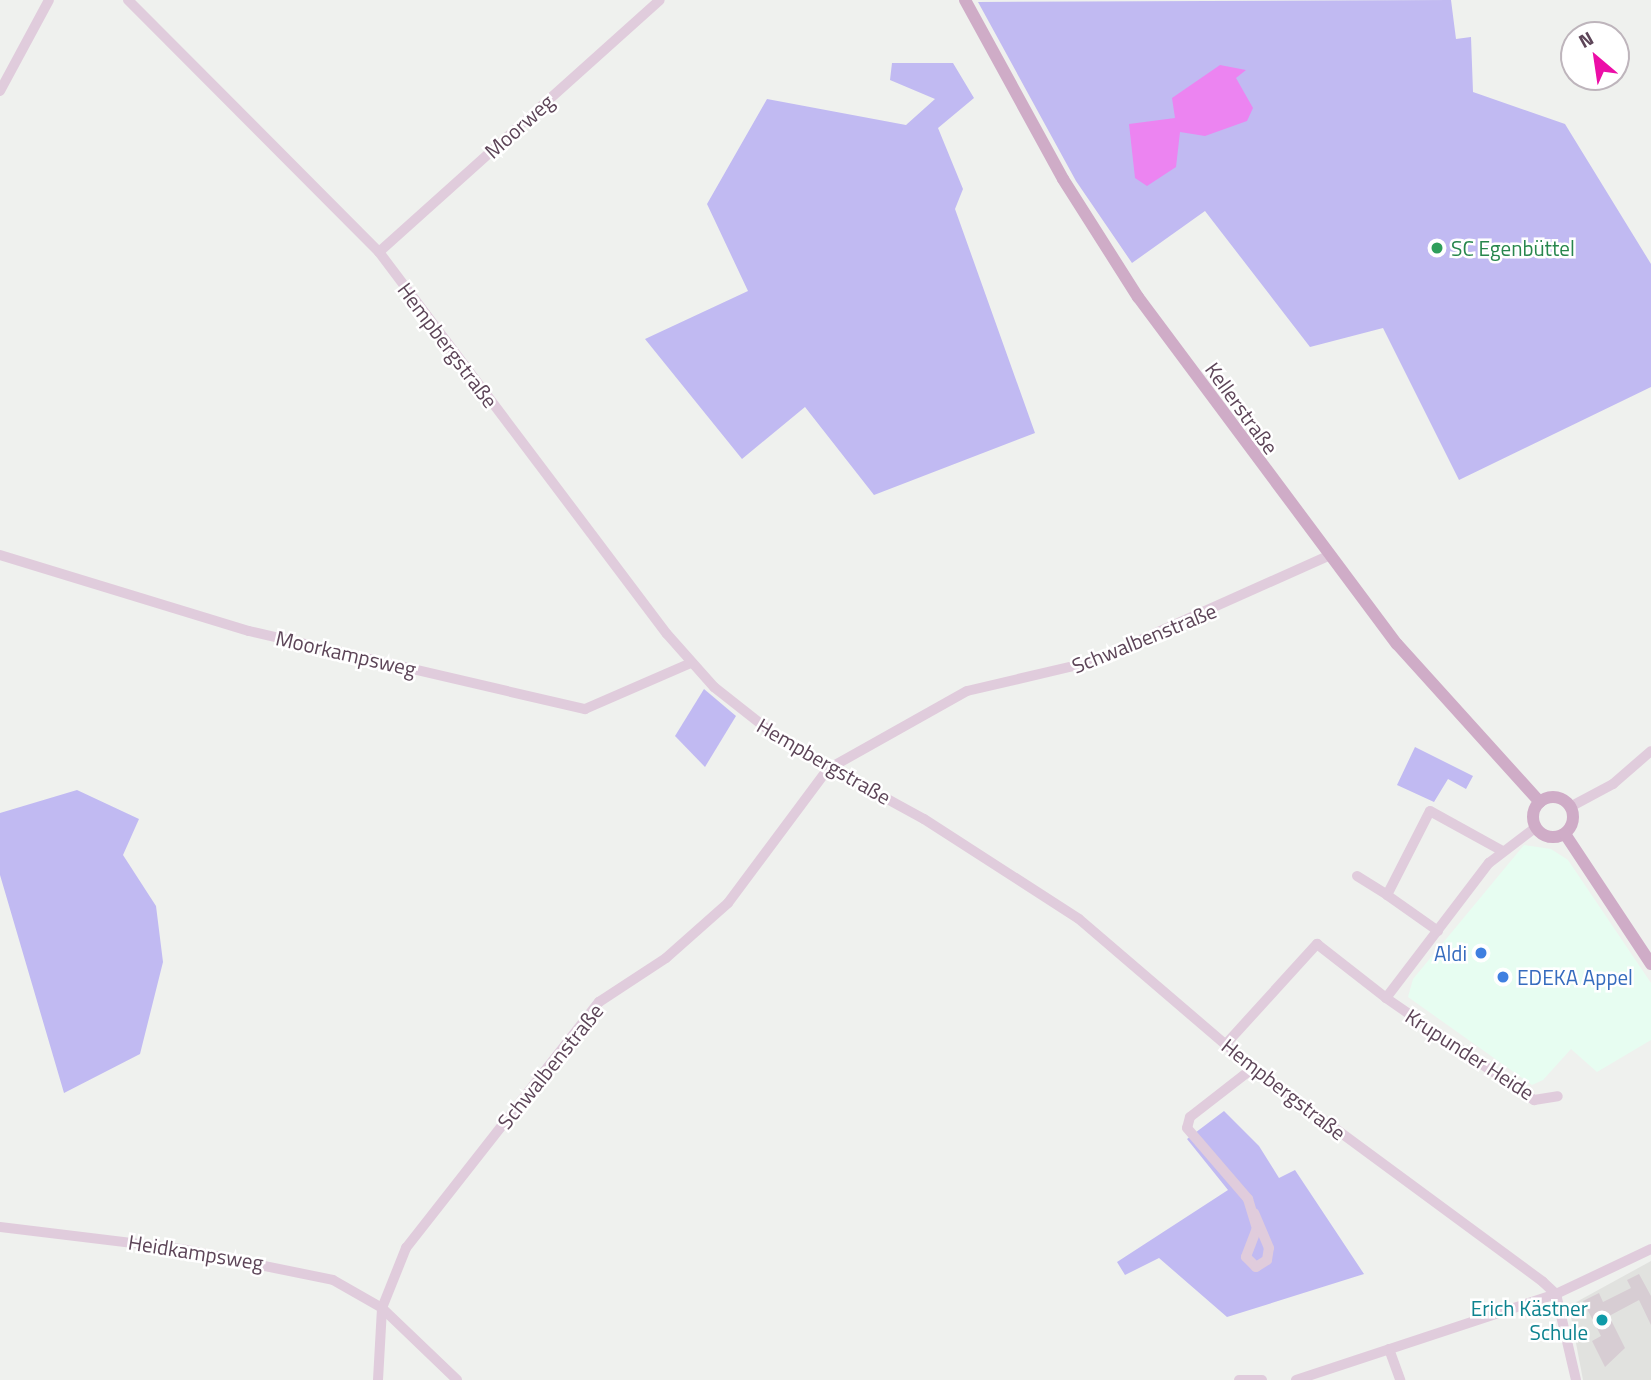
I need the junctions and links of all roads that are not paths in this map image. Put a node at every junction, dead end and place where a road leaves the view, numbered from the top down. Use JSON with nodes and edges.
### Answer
{"nodes":[{"id":1,"x":49,"y":0,"type":"edge"},
{"id":2,"x":128,"y":0,"type":"edge"},
{"id":3,"x":660,"y":0,"type":"edge"},
{"id":4,"x":965,"y":0,"type":"edge"},
{"id":5,"x":0,"y":91,"type":"edge"},
{"id":6,"x":379,"y":252,"type":"junction"},
{"id":7,"x":0,"y":555,"type":"edge"},
{"id":8,"x":1328,"y":556,"type":"junction"},
{"id":9,"x":691,"y":663,"type":"junction"},
{"id":10,"x":1651,"y":751,"type":"edge"},
{"id":11,"x":828,"y":769,"type":"junction"},
{"id":12,"x":1540,"y":802,"type":"junction"},
{"id":13,"x":1570,"y":807,"type":"junction"},
{"id":14,"x":1535,"y":828,"type":"junction"},
{"id":15,"x":1565,"y":834,"type":"junction"},
{"id":16,"x":1501,"y":850,"type":"junction"},
{"id":17,"x":1357,"y":876,"type":"dead end"},
{"id":18,"x":1387,"y":895,"type":"junction"},
{"id":19,"x":1438,"y":931,"type":"junction"},
{"id":20,"x":1651,"y":964,"type":"edge"},
{"id":21,"x":1386,"y":998,"type":"junction"},
{"id":22,"x":1225,"y":1045,"type":"junction"},
{"id":23,"x":1253,"y":1068,"type":"junction"},
{"id":24,"x":1558,"y":1096,"type":"dead end"},
{"id":25,"x":1254,"y":1213,"type":"dead end"},
{"id":26,"x":0,"y":1227,"type":"edge"},
{"id":27,"x":1651,"y":1249,"type":"edge"},
{"id":28,"x":1556,"y":1294,"type":"junction"},
{"id":29,"x":382,"y":1308,"type":"junction"},
{"id":30,"x":1389,"y":1349,"type":"junction"},
{"id":31,"x":378,"y":1380,"type":"edge"},
{"id":32,"x":457,"y":1380,"type":"edge"},
{"id":33,"x":1238,"y":1380,"type":"edge"},
{"id":34,"x":1262,"y":1380,"type":"edge"},
{"id":35,"x":1296,"y":1380,"type":"edge"},
{"id":36,"x":1400,"y":1380,"type":"edge"},
{"id":37,"x":1576,"y":1380,"type":"edge"}],
"edges":[{"from":1,"to":5,"type":"street"},
{"from":2,"to":6,"type":"street","name":"Hempbergstraße"},
{"from":3,"to":6,"type":"street","name":"Moorweg"},
{"from":4,"to":8,"type":"main road","name":"Kellerstraße"},
{"from":6,"to":9,"type":"street","name":"Hempbergstraße"},
{"from":7,"to":9,"type":"street","name":"Moorkampsweg"},
{"from":8,"to":11,"type":"street","name":"Schwalbenstraße"},
{"from":8,"to":12,"type":"main road","name":"Kellerstraße"},
{"from":9,"to":11,"type":"street","name":"Hempbergstraße"},
{"from":10,"to":13,"type":"street"},
{"from":11,"to":22,"type":"street","name":"Hempbergstraße"},
{"from":11,"to":29,"type":"street","name":"Schwalbenstraße"},
{"from":12,"to":13,"type":"main road"},
{"from":12,"to":14,"type":"main road"},
{"from":13,"to":15,"type":"main road"},
{"from":14,"to":15,"type":"main road"},
{"from":14,"to":16,"type":"street","name":"Krupunder Heide"},
{"from":15,"to":20,"type":"main road"},
{"from":16,"to":18,"type":"street"},
{"from":16,"to":19,"type":"street","name":"Krupunder Heide"},
{"from":17,"to":18,"type":"street"},
{"from":18,"to":19,"type":"street"},
{"from":19,"to":21,"type":"street","name":"Krupunder Heide"},
{"from":21,"to":22,"type":"street","name":"Krupunder Heide"},
{"from":21,"to":24,"type":"street","name":"Krupunder Heide"},
{"from":22,"to":23,"type":"street","name":"Hempbergstraße"},
{"from":23,"to":25,"type":"street"},
{"from":23,"to":28,"type":"street","name":"Hempbergstraße"},
{"from":26,"to":29,"type":"street","name":"Heidkampsweg"},
{"from":27,"to":28,"type":"street"},
{"from":28,"to":30,"type":"street"},
{"from":28,"to":37,"type":"street"},
{"from":29,"to":31,"type":"street","name":"Schwalbenstraße"},
{"from":29,"to":32,"type":"street","name":"Heidkampsweg"},
{"from":30,"to":35,"type":"street"},
{"from":30,"to":36,"type":"street"},
{"from":33,"to":34,"type":"street"}]}
